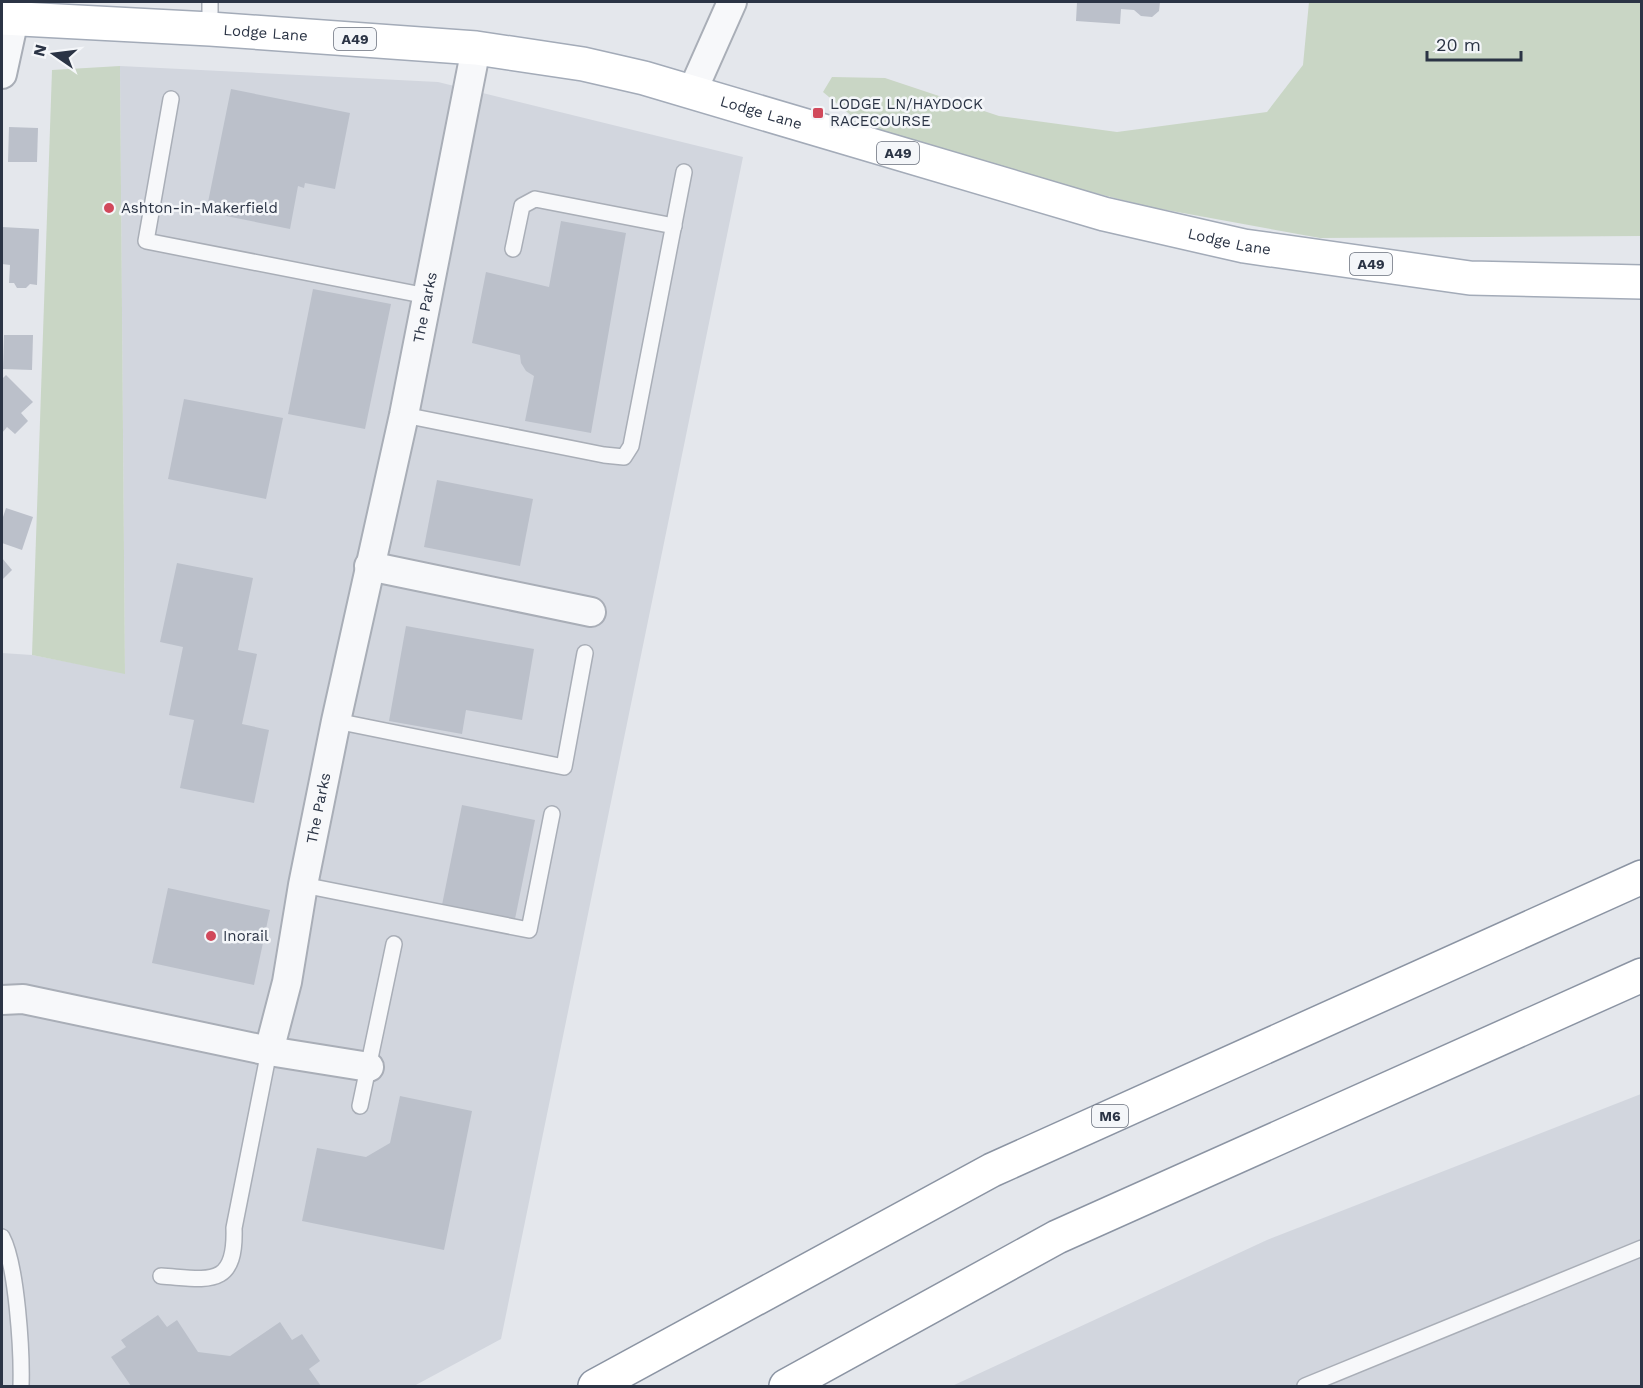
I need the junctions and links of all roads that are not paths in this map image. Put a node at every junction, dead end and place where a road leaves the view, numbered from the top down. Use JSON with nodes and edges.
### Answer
{"nodes":[{"id":1,"x":732,"y":2,"type":"edge"},
{"id":2,"x":210,"y":15,"type":"edge"},
{"id":3,"x":8,"y":18,"type":"edge"},
{"id":4,"x":476,"y":48,"type":"junction"},
{"id":5,"x":2,"y":74,"type":"edge"},
{"id":6,"x":692,"y":92,"type":"junction"},
{"id":7,"x":171,"y":99,"type":"dead end"},
{"id":8,"x":684,"y":172,"type":"dead end"},
{"id":9,"x":674,"y":226,"type":"junction"},
{"id":10,"x":513,"y":249,"type":"dead end"},
{"id":11,"x":1641,"y":282,"type":"edge"},
{"id":12,"x":427,"y":296,"type":"junction"},
{"id":13,"x":404,"y":415,"type":"junction"},
{"id":14,"x":369,"y":566,"type":"junction"},
{"id":15,"x":591,"y":612,"type":"dead end"},
{"id":16,"x":585,"y":653,"type":"dead end"},
{"id":17,"x":336,"y":720,"type":"junction"},
{"id":18,"x":552,"y":814,"type":"dead end"},
{"id":19,"x":1641,"y":876,"type":"edge"},
{"id":20,"x":303,"y":885,"type":"junction"},
{"id":21,"x":394,"y":944,"type":"dead end"},
{"id":22,"x":1641,"y":975,"type":"edge"},
{"id":23,"x":2,"y":1000,"type":"edge"},
{"id":24,"x":269,"y":1051,"type":"junction"},
{"id":25,"x":369,"y":1067,"type":"junction"},
{"id":26,"x":360,"y":1106,"type":"dead end"},
{"id":27,"x":2,"y":1237,"type":"edge"},
{"id":28,"x":1641,"y":1248,"type":"edge"},
{"id":29,"x":161,"y":1276,"type":"dead end"},
{"id":30,"x":21,"y":1386,"type":"edge"},
{"id":31,"x":595,"y":1386,"type":"edge"},
{"id":32,"x":786,"y":1386,"type":"edge"},
{"id":33,"x":1305,"y":1386,"type":"edge"}],
"edges":[{"from":1,"to":6,"type":"street"},
{"from":2,"to":3,"type":"main road","name":"Lodge Lane","number":"A49"},
{"from":2,"to":4,"type":"main road","name":"Lodge Lane","number":"A49"},
{"from":3,"to":5,"type":"street"},
{"from":4,"to":6,"type":"main road","name":"Lodge Lane","number":"A49"},
{"from":4,"to":12,"type":"street","name":"The Parks"},
{"from":6,"to":11,"type":"main road","name":"Lodge Lane","number":"A49"},
{"from":7,"to":12,"type":"lane"},
{"from":8,"to":9,"type":"lane"},
{"from":9,"to":10,"type":"lane"},
{"from":9,"to":13,"type":"lane"},
{"from":12,"to":13,"type":"street","name":"The Parks"},
{"from":13,"to":14,"type":"street","name":"The Parks"},
{"from":14,"to":15,"type":"street"},
{"from":14,"to":17,"type":"street","name":"The Parks"},
{"from":16,"to":17,"type":"lane"},
{"from":17,"to":20,"type":"street","name":"The Parks"},
{"from":18,"to":20,"type":"lane"},
{"from":19,"to":31,"type":"main road","number":"M6"},
{"from":20,"to":24,"type":"street","name":"The Parks"},
{"from":21,"to":25,"type":"lane"},
{"from":22,"to":32,"type":"main road"},
{"from":23,"to":24,"type":"street"},
{"from":24,"to":25,"type":"street"},
{"from":24,"to":29,"type":"lane"},
{"from":25,"to":26,"type":"lane"},
{"from":27,"to":30,"type":"lane"},
{"from":28,"to":33,"type":"lane"}]}
